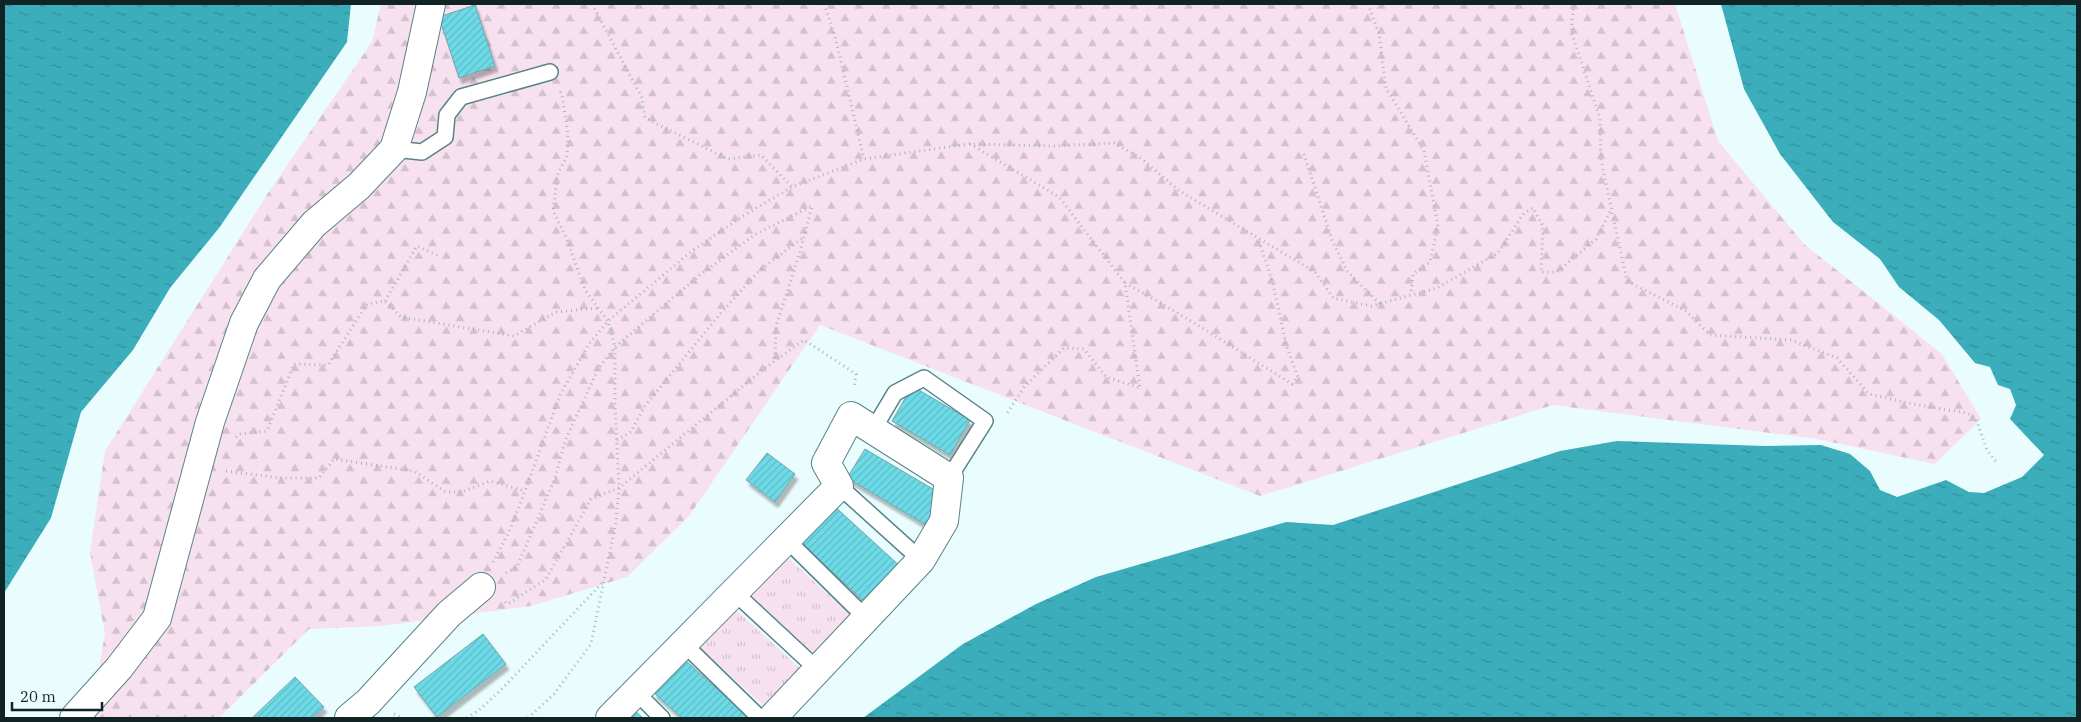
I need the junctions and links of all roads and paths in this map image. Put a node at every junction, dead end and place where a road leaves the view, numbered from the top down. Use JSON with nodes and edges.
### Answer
{"nodes":[{"id":1,"x":431,"y":4,"type":"edge"},
{"id":2,"x":592,"y":4,"type":"edge"},
{"id":3,"x":824,"y":4,"type":"edge"},
{"id":4,"x":1368,"y":4,"type":"edge"},
{"id":5,"x":1574,"y":4,"type":"edge"},
{"id":6,"x":550,"y":72,"type":"joint"},
{"id":7,"x":969,"y":144,"type":"junction"},
{"id":8,"x":394,"y":149,"type":"junction"},
{"id":9,"x":1304,"y":154,"type":"dead end"},
{"id":10,"x":864,"y":159,"type":"junction"},
{"id":11,"x":792,"y":188,"type":"junction"},
{"id":12,"x":1612,"y":208,"type":"junction"},
{"id":13,"x":804,"y":236,"type":"junction"},
{"id":14,"x":1258,"y":238,"type":"junction"},
{"id":15,"x":439,"y":256,"type":"dead end"},
{"id":16,"x":1125,"y":283,"type":"junction"},
{"id":17,"x":1411,"y":294,"type":"junction"},
{"id":18,"x":385,"y":301,"type":"junction"},
{"id":19,"x":1380,"y":304,"type":"junction"},
{"id":20,"x":599,"y":308,"type":"junction"},
{"id":21,"x":608,"y":321,"type":"junction"},
{"id":22,"x":615,"y":347,"type":"junction"},
{"id":23,"x":775,"y":361,"type":"junction"},
{"id":24,"x":1010,"y":409,"type":"dead end"},
{"id":25,"x":862,"y":423,"type":"junction"},
{"id":26,"x":233,"y":440,"type":"dead end"},
{"id":27,"x":617,"y":440,"type":"junction"},
{"id":28,"x":1997,"y":463,"type":"dead end"},
{"id":29,"x":198,"y":467,"type":"junction"},
{"id":30,"x":949,"y":478,"type":"junction"},
{"id":31,"x":839,"y":486,"type":"junction"},
{"id":32,"x":619,"y":488,"type":"junction"},
{"id":33,"x":525,"y":490,"type":"junction"},
{"id":34,"x":786,"y":540,"type":"junction"},
{"id":35,"x":920,"y":560,"type":"junction"},
{"id":36,"x":603,"y":583,"type":"junction"},
{"id":37,"x":481,"y":587,"type":"junction"},
{"id":38,"x":734,"y":592,"type":"junction"},
{"id":39,"x":866,"y":618,"type":"junction"},
{"id":40,"x":684,"y":644,"type":"junction"},
{"id":41,"x":818,"y":670,"type":"junction"},
{"id":42,"x":636,"y":692,"type":"junction"},
{"id":43,"x":74,"y":718,"type":"edge"},
{"id":44,"x":349,"y":718,"type":"edge"},
{"id":45,"x":467,"y":718,"type":"edge"},
{"id":46,"x":528,"y":718,"type":"edge"},
{"id":47,"x":610,"y":718,"type":"edge"},
{"id":48,"x":662,"y":718,"type":"edge"},
{"id":49,"x":760,"y":718,"type":"edge"},
{"id":50,"x":772,"y":718,"type":"edge"}],
"edges":[{"from":1,"to":8,"type":"street"},
{"from":2,"to":11,"type":"path"},
{"from":3,"to":10,"type":"path"},
{"from":4,"to":17,"type":"path"},
{"from":5,"to":12,"type":"path"},
{"from":6,"to":8,"type":"lane"},
{"from":6,"to":20,"type":"path"},
{"from":7,"to":10,"type":"path"},
{"from":7,"to":14,"type":"path"},
{"from":7,"to":16,"type":"path"},
{"from":8,"to":29,"type":"street"},
{"from":9,"to":19,"type":"path"},
{"from":10,"to":11,"type":"path"},
{"from":11,"to":21,"type":"path"},
{"from":12,"to":17,"type":"path"},
{"from":12,"to":28,"type":"path"},
{"from":13,"to":22,"type":"path"},
{"from":13,"to":23,"type":"path"},
{"from":13,"to":27,"type":"path"},
{"from":14,"to":16,"type":"path"},
{"from":14,"to":19,"type":"path"},
{"from":15,"to":18,"type":"path"},
{"from":16,"to":24,"type":"path"},
{"from":17,"to":19,"type":"path"},
{"from":18,"to":20,"type":"path"},
{"from":18,"to":26,"type":"path"},
{"from":20,"to":21,"type":"path"},
{"from":21,"to":22,"type":"path"},
{"from":21,"to":33,"type":"path"},
{"from":22,"to":27,"type":"path"},
{"from":22,"to":37,"type":"path"},
{"from":23,"to":25,"type":"path"},
{"from":23,"to":32,"type":"path"},
{"from":25,"to":30,"type":"street"},
{"from":25,"to":30,"type":"lane"},
{"from":25,"to":31,"type":"street"},
{"from":27,"to":32,"type":"path"},
{"from":29,"to":33,"type":"path"},
{"from":29,"to":43,"type":"street"},
{"from":30,"to":35,"type":"street"},
{"from":31,"to":34,"type":"street"},
{"from":31,"to":35,"type":"lane"},
{"from":32,"to":36,"type":"path"},
{"from":32,"to":37,"type":"path"},
{"from":33,"to":37,"type":"path"},
{"from":34,"to":38,"type":"street"},
{"from":34,"to":39,"type":"lane"},
{"from":35,"to":39,"type":"street"},
{"from":36,"to":45,"type":"path"},
{"from":36,"to":46,"type":"path"},
{"from":37,"to":44,"type":"street"},
{"from":38,"to":40,"type":"street"},
{"from":38,"to":41,"type":"lane"},
{"from":39,"to":41,"type":"street"},
{"from":40,"to":42,"type":"street"},
{"from":40,"to":49,"type":"lane"},
{"from":41,"to":50,"type":"street"},
{"from":42,"to":47,"type":"street"},
{"from":42,"to":48,"type":"lane"}]}
